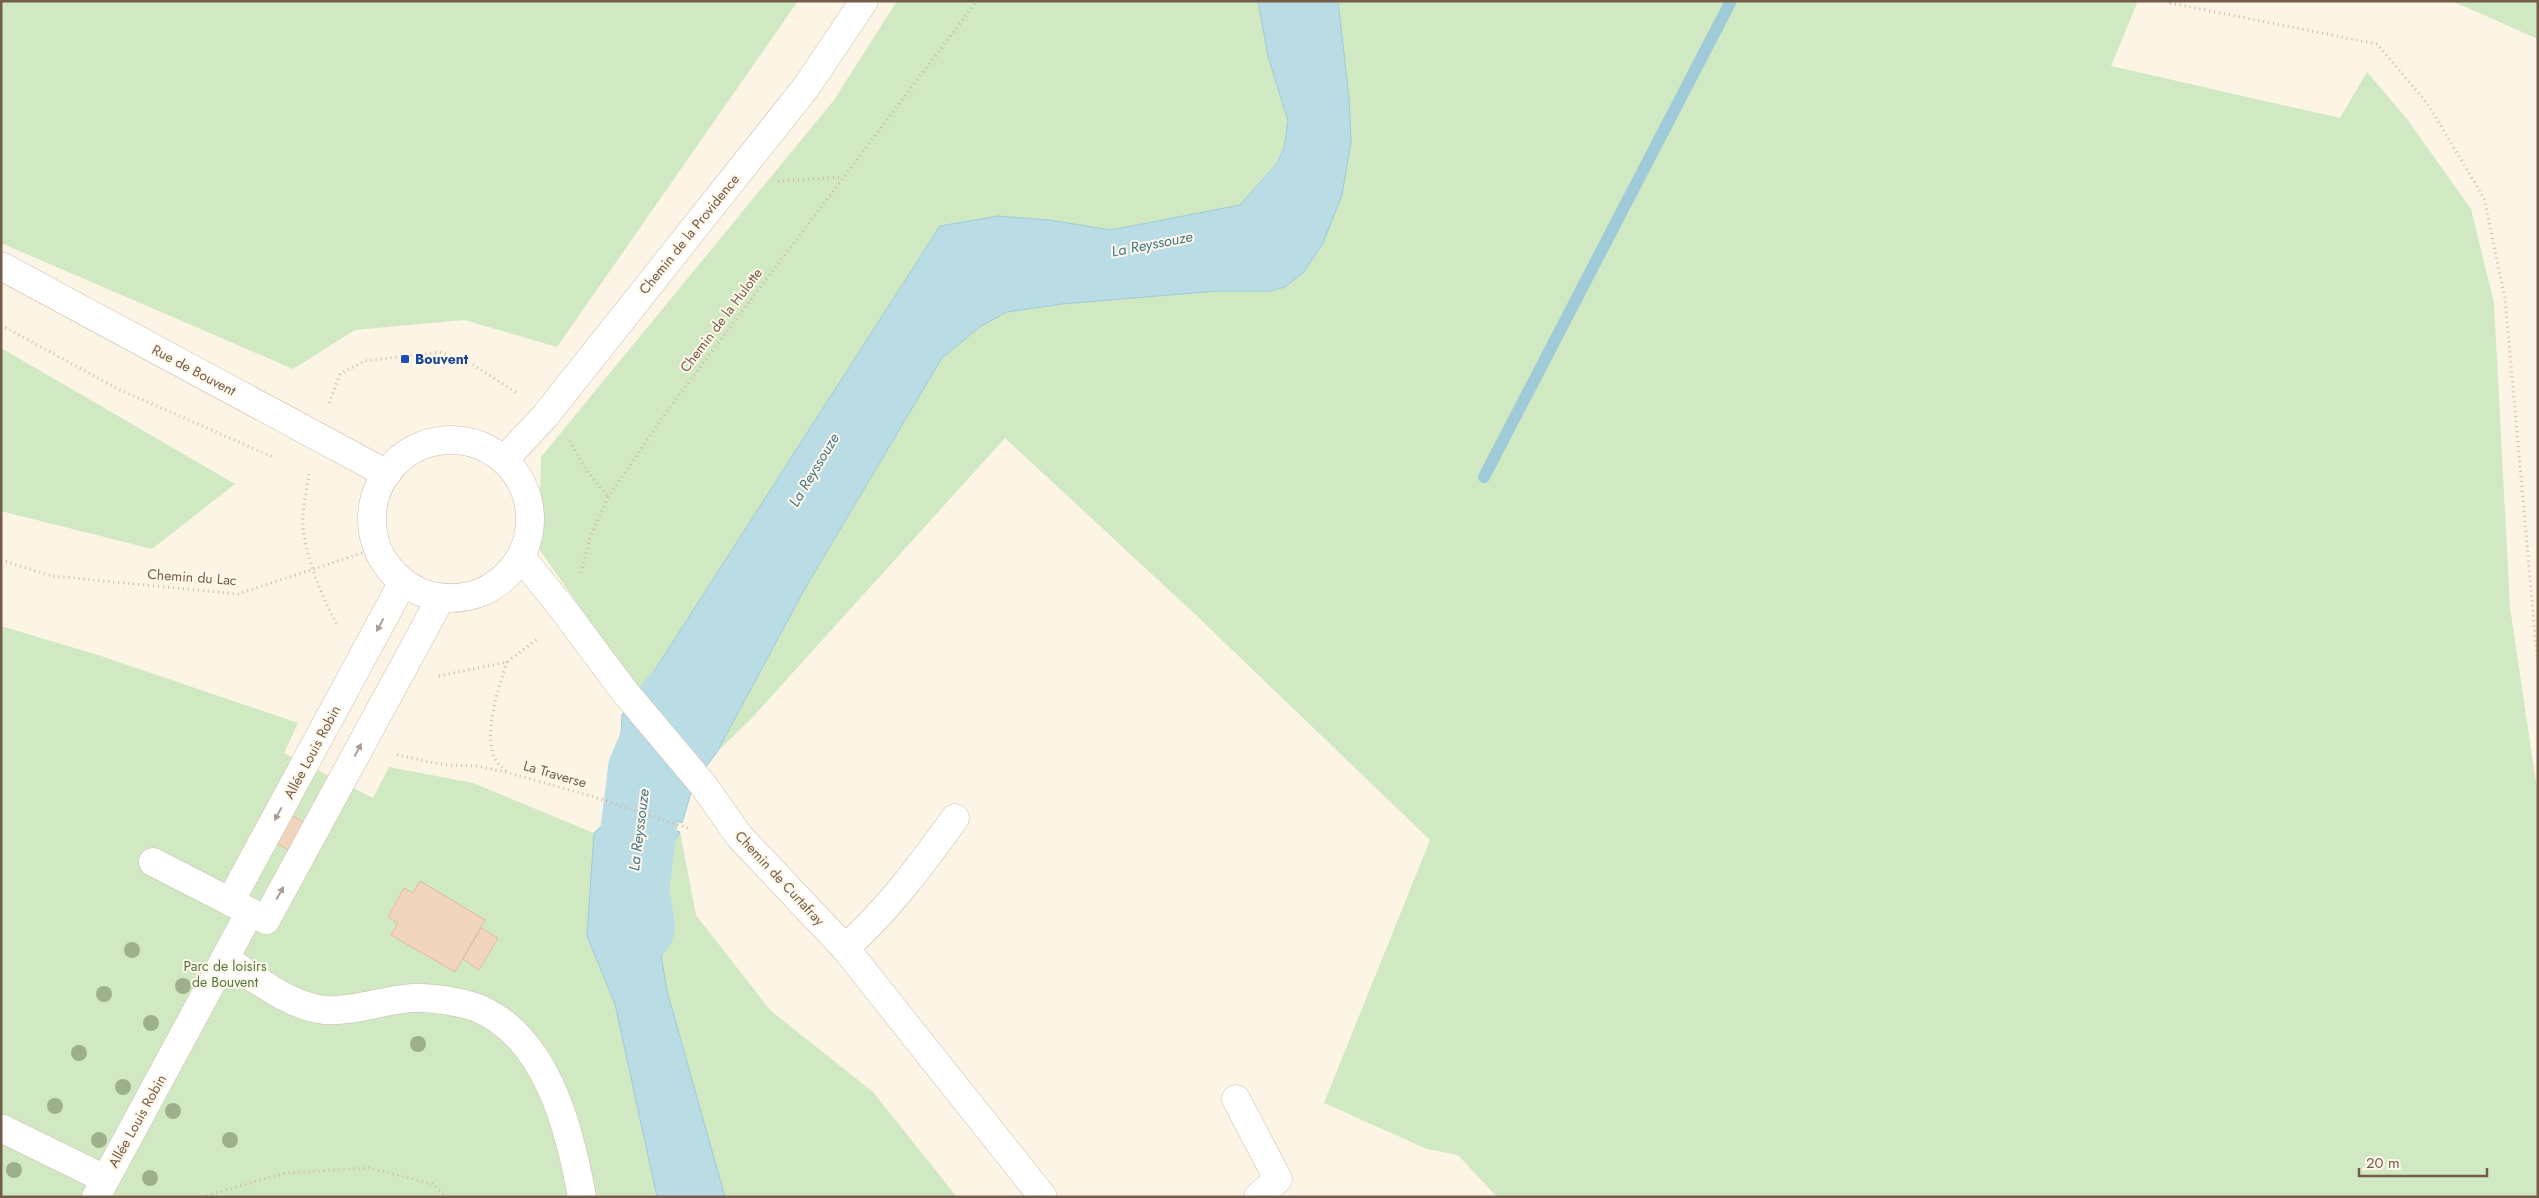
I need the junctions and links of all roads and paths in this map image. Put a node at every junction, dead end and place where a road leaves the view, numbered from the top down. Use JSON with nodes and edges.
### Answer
{"nodes":[{"id":1,"x":864,"y":1,"type":"edge"},
{"id":2,"x":977,"y":1,"type":"edge"},
{"id":3,"x":2170,"y":3,"type":"dead end"},
{"id":4,"x":842,"y":177,"type":"junction"},
{"id":5,"x":729,"y":184,"type":"junction"},
{"id":6,"x":1,"y":266,"type":"edge"},
{"id":7,"x":1,"y":325,"type":"edge"},
{"id":8,"x":545,"y":416,"type":"junction"},
{"id":9,"x":320,"y":436,"type":"junction"},
{"id":10,"x":504,"y":460,"type":"junction"},
{"id":11,"x":282,"y":461,"type":"dead end"},
{"id":12,"x":300,"y":469,"type":"dead end"},
{"id":13,"x":386,"y":474,"type":"junction"},
{"id":14,"x":608,"y":497,"type":"junction"},
{"id":15,"x":377,"y":548,"type":"junction"},
{"id":16,"x":521,"y":557,"type":"junction"},
{"id":17,"x":1,"y":560,"type":"edge"},
{"id":18,"x":313,"y":569,"type":"junction"},
{"id":19,"x":403,"y":582,"type":"junction"},
{"id":20,"x":441,"y":598,"type":"junction"},
{"id":21,"x":563,"y":609,"type":"junction"},
{"id":22,"x":364,"y":654,"type":"junction"},
{"id":23,"x":507,"y":662,"type":"joint"},
{"id":24,"x":2538,"y":668,"type":"edge"},
{"id":25,"x":359,"y":748,"type":"junction"},
{"id":26,"x":509,"y":773,"type":"junction"},
{"id":27,"x":955,"y":818,"type":"dead end"},
{"id":28,"x":682,"y":826,"type":"dead end"},
{"id":29,"x":153,"y":862,"type":"dead end"},
{"id":30,"x":240,"y":907,"type":"junction"},
{"id":31,"x":845,"y":948,"type":"junction"},
{"id":32,"x":225,"y":959,"type":"junction"},
{"id":33,"x":1236,"y":1099,"type":"dead end"},
{"id":34,"x":3,"y":1129,"type":"dead end"},
{"id":35,"x":100,"y":1188,"type":"edge"},
{"id":36,"x":202,"y":1197,"type":"edge"},
{"id":37,"x":447,"y":1197,"type":"edge"},
{"id":38,"x":582,"y":1197,"type":"edge"},
{"id":39,"x":1043,"y":1197,"type":"edge"},
{"id":40,"x":1258,"y":1197,"type":"edge"}],
"edges":[{"from":1,"to":5,"type":"street","name":"Chemin de la Providence"},
{"from":2,"to":4,"type":"path","name":"Chemin de la Hulotte"},
{"from":3,"to":24,"type":"path"},
{"from":4,"to":5,"type":"path"},
{"from":4,"to":14,"type":"path","name":"Chemin de la Hulotte"},
{"from":5,"to":8,"type":"street","name":"Chemin de la Providence"},
{"from":6,"to":9,"type":"street","name":"Rue de Bouvent"},
{"from":7,"to":11,"type":"path"},
{"from":8,"to":9,"type":"path"},
{"from":8,"to":10,"type":"street","name":"Chemin de la Providence"},
{"from":8,"to":14,"type":"path"},
{"from":9,"to":13,"type":"street","name":"Rue de Bouvent"},
{"from":10,"to":13,"type":"street"},
{"from":10,"to":16,"type":"street"},
{"from":12,"to":18,"type":"path"},
{"from":13,"to":15,"type":"street"},
{"from":14,"to":21,"type":"path","name":"Chemin de la Hulotte"},
{"from":15,"to":18,"type":"path","name":"Chemin du Lac"},
{"from":15,"to":19,"type":"street"},
{"from":16,"to":20,"type":"street"},
{"from":16,"to":21,"type":"street","name":"Chemin de Curtafray"},
{"from":17,"to":18,"type":"path","name":"Chemin du Lac"},
{"from":18,"to":22,"type":"path"},
{"from":19,"to":20,"type":"street"},
{"from":19,"to":22,"type":"street","name":"Allée Louis Robin","one_way":true},
{"from":20,"to":25,"type":"street"},
{"from":21,"to":23,"type":"path","name":"Chemin de la Hulotte"},
{"from":21,"to":31,"type":"street","name":"Chemin de Curtafray"},
{"from":22,"to":30,"type":"street","name":"Allée Louis Robin","one_way":true},
{"from":23,"to":26,"type":"path","name":"La Traverse"},
{"from":25,"to":26,"type":"path"},
{"from":30,"to":25,"type":"street","one_way":true},
{"from":26,"to":28,"type":"path","name":"La Traverse"},
{"from":27,"to":31,"type":"street"},
{"from":29,"to":30,"type":"street"},
{"from":30,"to":32,"type":"street","name":"Allée Louis Robin"},
{"from":31,"to":39,"type":"street","name":"Chemin de Curtafray"},
{"from":32,"to":35,"type":"street","name":"Allée Louis Robin"},
{"from":32,"to":38,"type":"street"},
{"from":33,"to":40,"type":"street"},
{"from":34,"to":35,"type":"street"},
{"from":36,"to":37,"type":"path"}]}
